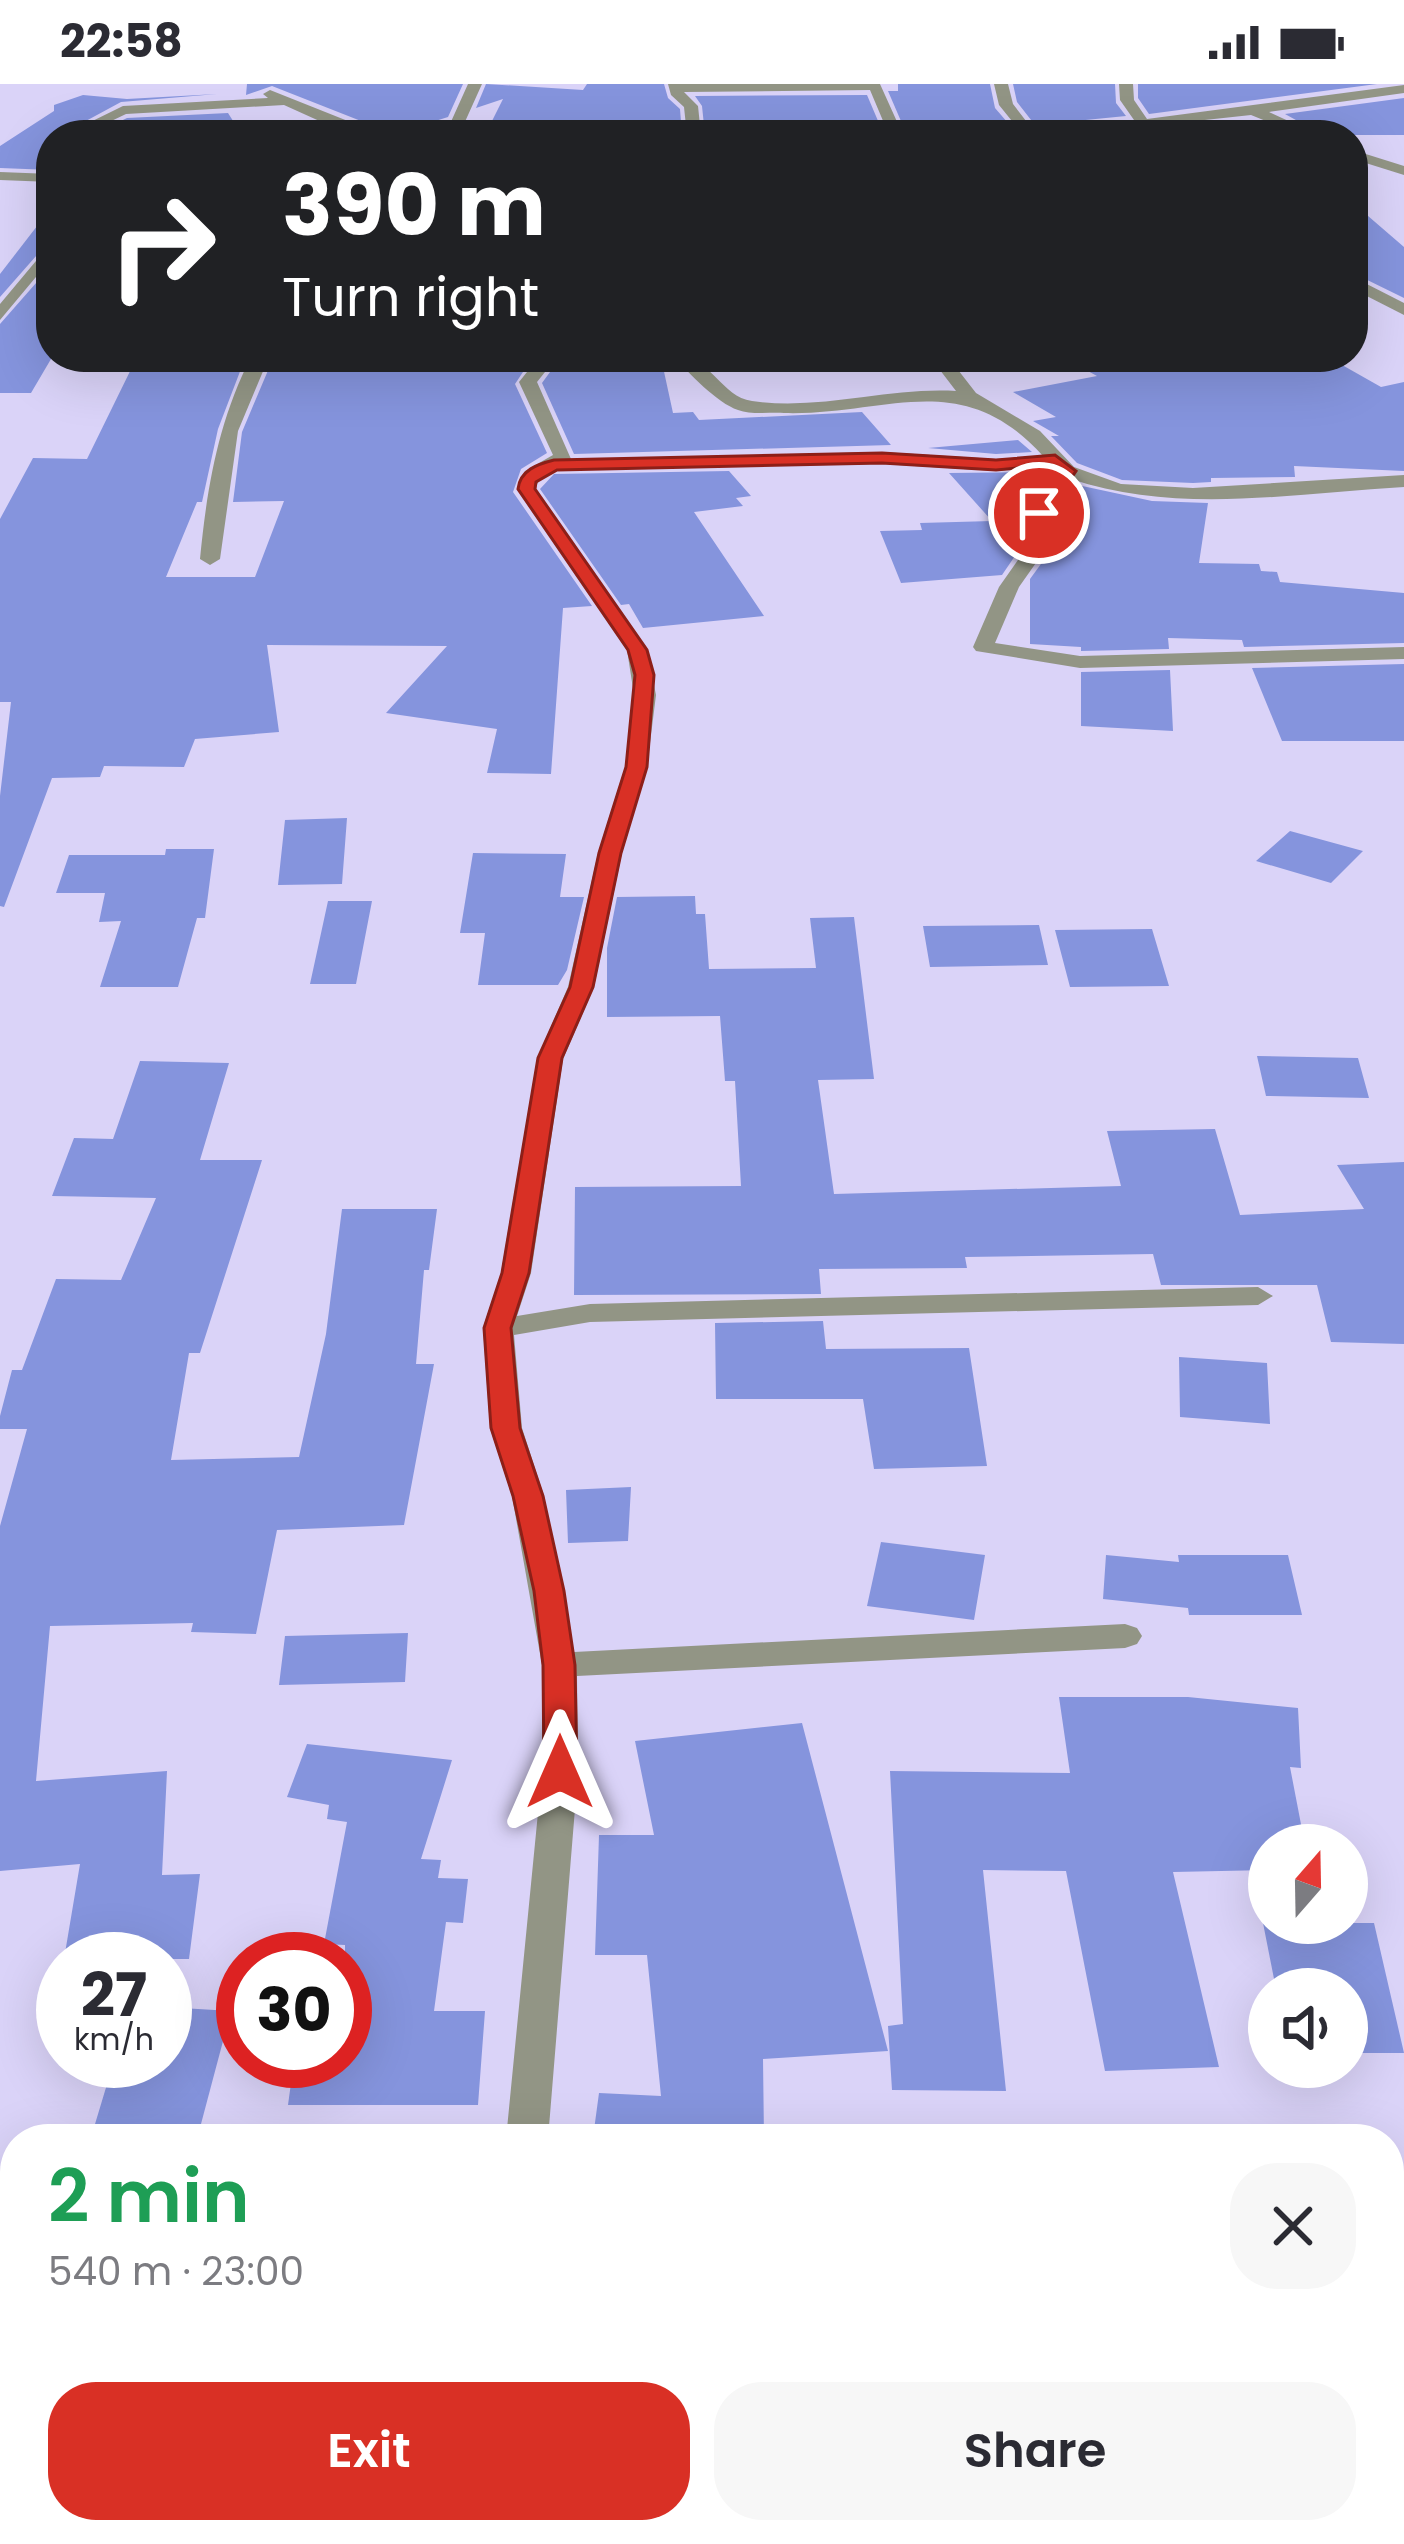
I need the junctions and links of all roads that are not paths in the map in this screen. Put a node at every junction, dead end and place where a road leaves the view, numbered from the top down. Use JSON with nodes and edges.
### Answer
{"nodes":[{"id":1,"x":250,"y":84,"type":"edge"},
{"id":2,"x":475,"y":84,"type":"edge"},
{"id":3,"x":1001,"y":84,"type":"edge"},
{"id":4,"x":1126,"y":84,"type":"edge"},
{"id":5,"x":674,"y":86,"type":"edge"},
{"id":6,"x":1371,"y":88,"type":"edge"},
{"id":7,"x":1404,"y":89,"type":"edge"},
{"id":8,"x":286,"y":101,"type":"junction"},
{"id":9,"x":1248,"y":109,"type":"junction"},
{"id":10,"x":102,"y":120,"type":"edge"},
{"id":11,"x":329,"y":120,"type":"edge"},
{"id":12,"x":459,"y":120,"type":"edge"},
{"id":13,"x":692,"y":120,"type":"edge"},
{"id":14,"x":890,"y":120,"type":"edge"},
{"id":15,"x":1015,"y":120,"type":"edge"},
{"id":16,"x":1140,"y":120,"type":"edge"},
{"id":17,"x":1171,"y":120,"type":"edge"},
{"id":18,"x":1275,"y":120,"type":"edge"},
{"id":19,"x":1368,"y":159,"type":"edge"},
{"id":20,"x":36,"y":172,"type":"edge"},
{"id":21,"x":1404,"y":172,"type":"edge"},
{"id":22,"x":0,"y":176,"type":"edge"},
{"id":23,"x":36,"y":268,"type":"edge"},
{"id":24,"x":1368,"y":290,"type":"edge"},
{"id":25,"x":1404,"y":310,"type":"edge"},
{"id":26,"x":0,"y":316,"type":"edge"},
{"id":27,"x":252,"y":372,"type":"edge"},
{"id":28,"x":536,"y":372,"type":"edge"},
{"id":29,"x":701,"y":372,"type":"edge"},
{"id":30,"x":950,"y":372,"type":"edge"},
{"id":31,"x":970,"y":398,"type":"junction"},
{"id":32,"x":808,"y":444,"type":"dead end"},
{"id":33,"x":767,"y":462,"type":"junction"},
{"id":34,"x":554,"y":465,"type":"junction"},
{"id":35,"x":1061,"y":466,"type":"junction"},
{"id":36,"x":1404,"y":481,"type":"edge"},
{"id":37,"x":210,"y":559,"type":"dead end"},
{"id":38,"x":1404,"y":653,"type":"edge"},
{"id":39,"x":1258,"y":1296,"type":"dead end"},
{"id":40,"x":498,"y":1328,"type":"junction"},
{"id":41,"x":1125,"y":1636,"type":"dead end"},
{"id":42,"x":559,"y":1665,"type":"junction"},
{"id":43,"x":528,"y":2124,"type":"edge"}],
"edges":[{"from":1,"to":8,"type":"street"},
{"from":2,"to":12,"type":"street"},
{"from":3,"to":15,"type":"street"},
{"from":4,"to":16,"type":"street"},
{"from":5,"to":13,"type":"street"},
{"from":5,"to":14,"type":"street"},
{"from":6,"to":7,"type":"street"},
{"from":6,"to":9,"type":"street"},
{"from":8,"to":10,"type":"street"},
{"from":8,"to":11,"type":"street"},
{"from":9,"to":17,"type":"street"},
{"from":9,"to":18,"type":"street"},
{"from":19,"to":21,"type":"street"},
{"from":20,"to":22,"type":"street"},
{"from":23,"to":26,"type":"street"},
{"from":24,"to":25,"type":"street"},
{"from":27,"to":37,"type":"street"},
{"from":28,"to":34,"type":"street"},
{"from":29,"to":31,"type":"street"},
{"from":30,"to":31,"type":"street"},
{"from":31,"to":35,"type":"street"},
{"from":32,"to":33,"type":"street"},
{"from":33,"to":34,"type":"street"},
{"from":33,"to":35,"type":"street"},
{"from":34,"to":40,"type":"street"},
{"from":35,"to":36,"type":"street"},
{"from":35,"to":38,"type":"street"},
{"from":39,"to":40,"type":"street"},
{"from":40,"to":42,"type":"street"},
{"from":41,"to":42,"type":"street"},
{"from":42,"to":43,"type":"street"}]}
